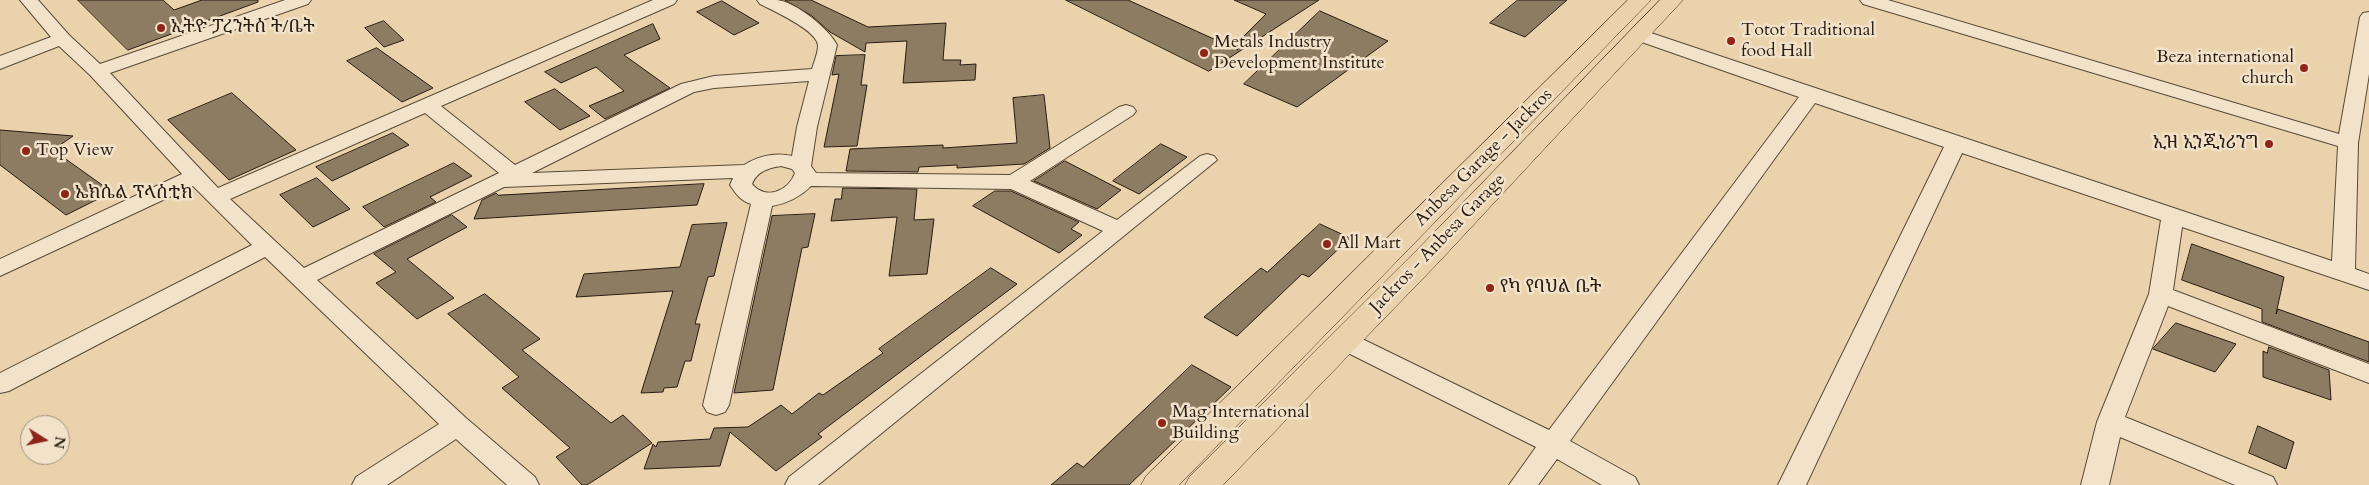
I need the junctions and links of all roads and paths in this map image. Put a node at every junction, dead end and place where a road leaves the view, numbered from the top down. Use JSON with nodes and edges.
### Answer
{"nodes":[{"id":1,"x":302,"y":0,"type":"edge"},
{"id":2,"x":668,"y":0,"type":"edge"},
{"id":3,"x":766,"y":0,"type":"edge"},
{"id":4,"x":1640,"y":0,"type":"edge"},
{"id":5,"x":1672,"y":0,"type":"edge"},
{"id":6,"x":1869,"y":0,"type":"edge"},
{"id":7,"x":32,"y":1,"type":"edge"},
{"id":8,"x":2369,"y":17,"type":"edge"},
{"id":9,"x":1639,"y":35,"type":"junction"},
{"id":10,"x":62,"y":39,"type":"junction"},
{"id":11,"x":0,"y":63,"type":"edge"},
{"id":12,"x":97,"y":71,"type":"junction"},
{"id":13,"x":821,"y":74,"type":"junction"},
{"id":14,"x":1810,"y":95,"type":"junction"},
{"id":15,"x":427,"y":105,"type":"junction"},
{"id":16,"x":1126,"y":111,"type":"dead end"},
{"id":17,"x":1956,"y":143,"type":"junction"},
{"id":18,"x":2348,"y":143,"type":"junction"},
{"id":19,"x":1492,"y":149,"type":"junction"},
{"id":20,"x":1207,"y":160,"type":"dead end"},
{"id":21,"x":1518,"y":160,"type":"junction"},
{"id":22,"x":748,"y":171,"type":"junction"},
{"id":23,"x":803,"y":172,"type":"junction"},
{"id":24,"x":196,"y":176,"type":"junction"},
{"id":25,"x":504,"y":177,"type":"junction"},
{"id":26,"x":1014,"y":182,"type":"junction"},
{"id":27,"x":215,"y":197,"type":"junction"},
{"id":28,"x":763,"y":199,"type":"junction"},
{"id":29,"x":2173,"y":215,"type":"junction"},
{"id":30,"x":1118,"y":229,"type":"junction"},
{"id":31,"x":268,"y":246,"type":"junction"},
{"id":32,"x":0,"y":268,"type":"edge"},
{"id":33,"x":2343,"y":273,"type":"junction"},
{"id":34,"x":302,"y":278,"type":"junction"},
{"id":35,"x":2369,"y":282,"type":"edge"},
{"id":36,"x":2161,"y":294,"type":"junction"},
{"id":37,"x":1345,"y":341,"type":"junction"},
{"id":38,"x":2369,"y":374,"type":"edge"},
{"id":39,"x":0,"y":384,"type":"edge"},
{"id":40,"x":716,"y":405,"type":"dead end"},
{"id":41,"x":2110,"y":422,"type":"junction"},
{"id":42,"x":457,"y":425,"type":"junction"},
{"id":43,"x":1552,"y":444,"type":"junction"},
{"id":44,"x":366,"y":485,"type":"edge"},
{"id":45,"x":525,"y":485,"type":"edge"},
{"id":46,"x":799,"y":485,"type":"edge"},
{"id":47,"x":1158,"y":485,"type":"edge"},
{"id":48,"x":1202,"y":485,"type":"edge"},
{"id":49,"x":1523,"y":485,"type":"edge"},
{"id":50,"x":1625,"y":485,"type":"edge"},
{"id":51,"x":1792,"y":485,"type":"edge"},
{"id":52,"x":2095,"y":485,"type":"edge"},
{"id":53,"x":2263,"y":485,"type":"edge"}],
"edges":[{"from":1,"to":12,"type":"street"},
{"from":2,"to":15,"type":"street"},
{"from":3,"to":13,"type":"street"},
{"from":4,"to":19,"type":"main road","name":"Anbesa Garage - Jackros"},
{"from":5,"to":9,"type":"main road","name":"Jackros - Anbesa Garage"},
{"from":6,"to":18,"type":"street"},
{"from":7,"to":10,"type":"street"},
{"from":8,"to":18,"type":"street"},
{"from":9,"to":14,"type":"street"},
{"from":9,"to":21,"type":"main road","name":"Jackros - Anbesa Garage"},
{"from":10,"to":11,"type":"street"},
{"from":10,"to":12,"type":"street"},
{"from":12,"to":24,"type":"street"},
{"from":13,"to":23,"type":"street"},
{"from":13,"to":25,"type":"street"},
{"from":14,"to":17,"type":"street"},
{"from":14,"to":43,"type":"street"},
{"from":15,"to":25,"type":"street"},
{"from":15,"to":27,"type":"street"},
{"from":16,"to":26,"type":"street"},
{"from":17,"to":29,"type":"street"},
{"from":17,"to":51,"type":"street"},
{"from":18,"to":33,"type":"street"},
{"from":19,"to":21,"type":"main road"},
{"from":19,"to":47,"type":"main road","name":"Anbesa Garage - Jackros"},
{"from":20,"to":30,"type":"street"},
{"from":21,"to":37,"type":"main road","name":"Jackros - Anbesa Garage"},
{"from":22,"to":23,"type":"street"},
{"from":22,"to":25,"type":"street"},
{"from":22,"to":28,"type":"street"},
{"from":23,"to":26,"type":"street"},
{"from":23,"to":28,"type":"street"},
{"from":24,"to":27,"type":"street"},
{"from":24,"to":32,"type":"street"},
{"from":25,"to":34,"type":"street"},
{"from":26,"to":30,"type":"street"},
{"from":27,"to":31,"type":"street"},
{"from":28,"to":40,"type":"street"},
{"from":29,"to":33,"type":"street"},
{"from":29,"to":36,"type":"street"},
{"from":30,"to":46,"type":"street"},
{"from":31,"to":34,"type":"street"},
{"from":31,"to":39,"type":"street"},
{"from":33,"to":35,"type":"street"},
{"from":34,"to":42,"type":"street"},
{"from":36,"to":38,"type":"street"},
{"from":36,"to":41,"type":"street"},
{"from":37,"to":43,"type":"street"},
{"from":37,"to":48,"type":"main road","name":"Jackros - Anbesa Garage"},
{"from":41,"to":52,"type":"street"},
{"from":41,"to":53,"type":"street"},
{"from":42,"to":44,"type":"street"},
{"from":42,"to":45,"type":"street"},
{"from":43,"to":49,"type":"street"},
{"from":43,"to":50,"type":"street"}]}
